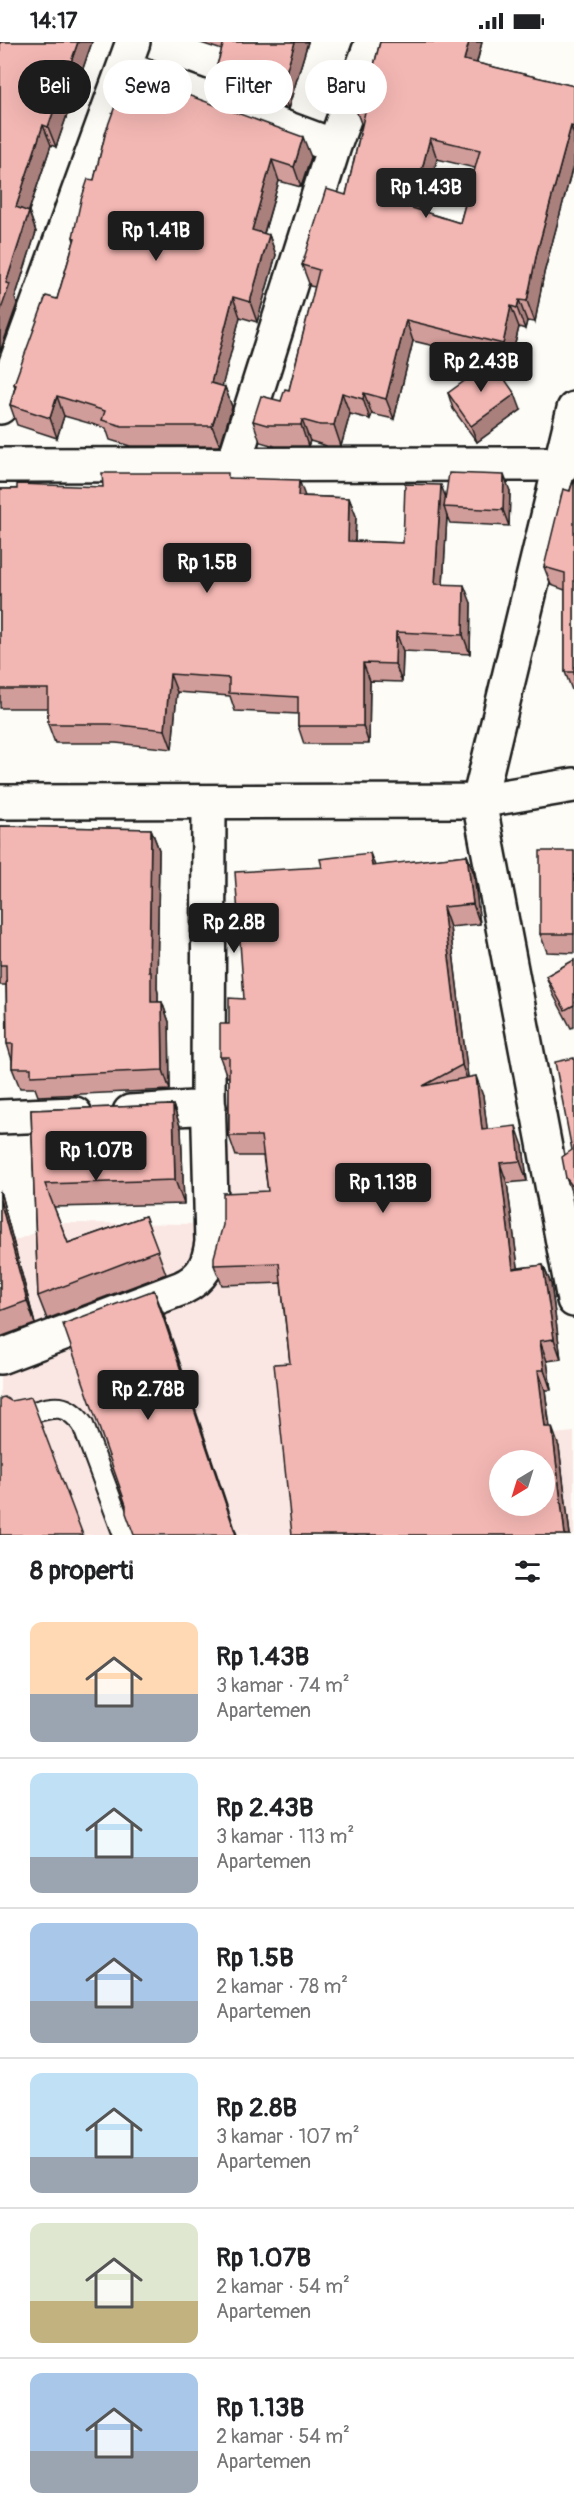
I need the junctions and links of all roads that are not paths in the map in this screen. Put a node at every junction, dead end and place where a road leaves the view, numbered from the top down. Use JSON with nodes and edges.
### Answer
{"nodes":[{"id":1,"x":372,"y":42,"type":"edge"},
{"id":2,"x":129,"y":55,"type":"edge"},
{"id":3,"x":334,"y":146,"type":"junction"},
{"id":4,"x":0,"y":407,"type":"edge"},
{"id":5,"x":574,"y":409,"type":"edge"},
{"id":6,"x":561,"y":464,"type":"junction"},
{"id":7,"x":0,"y":465,"type":"edge"},
{"id":8,"x":232,"y":466,"type":"junction"},
{"id":9,"x":574,"y":785,"type":"edge"},
{"id":10,"x":479,"y":801,"type":"junction"},
{"id":11,"x":0,"y":802,"type":"edge"},
{"id":12,"x":209,"y":802,"type":"junction"},
{"id":13,"x":209,"y":1107,"type":"junction"},
{"id":14,"x":0,"y":1117,"type":"edge"},
{"id":15,"x":574,"y":1300,"type":"edge"},
{"id":16,"x":0,"y":1357,"type":"edge"},
{"id":17,"x":23,"y":1414,"type":"edge"},
{"id":18,"x":124,"y":1535,"type":"edge"}],
"edges":[{"from":1,"to":3,"type":"street"},
{"from":2,"to":3,"type":"street"},
{"from":2,"to":4,"type":"street"},
{"from":3,"to":8,"type":"street"},
{"from":5,"to":6,"type":"street"},
{"from":6,"to":8,"type":"street"},
{"from":6,"to":10,"type":"street"},
{"from":7,"to":8,"type":"street"},
{"from":9,"to":10,"type":"street"},
{"from":10,"to":12,"type":"street"},
{"from":10,"to":15,"type":"street"},
{"from":11,"to":12,"type":"street"},
{"from":12,"to":13,"type":"street"},
{"from":13,"to":14,"type":"street"},
{"from":13,"to":16,"type":"street"},
{"from":17,"to":18,"type":"lane"}]}
